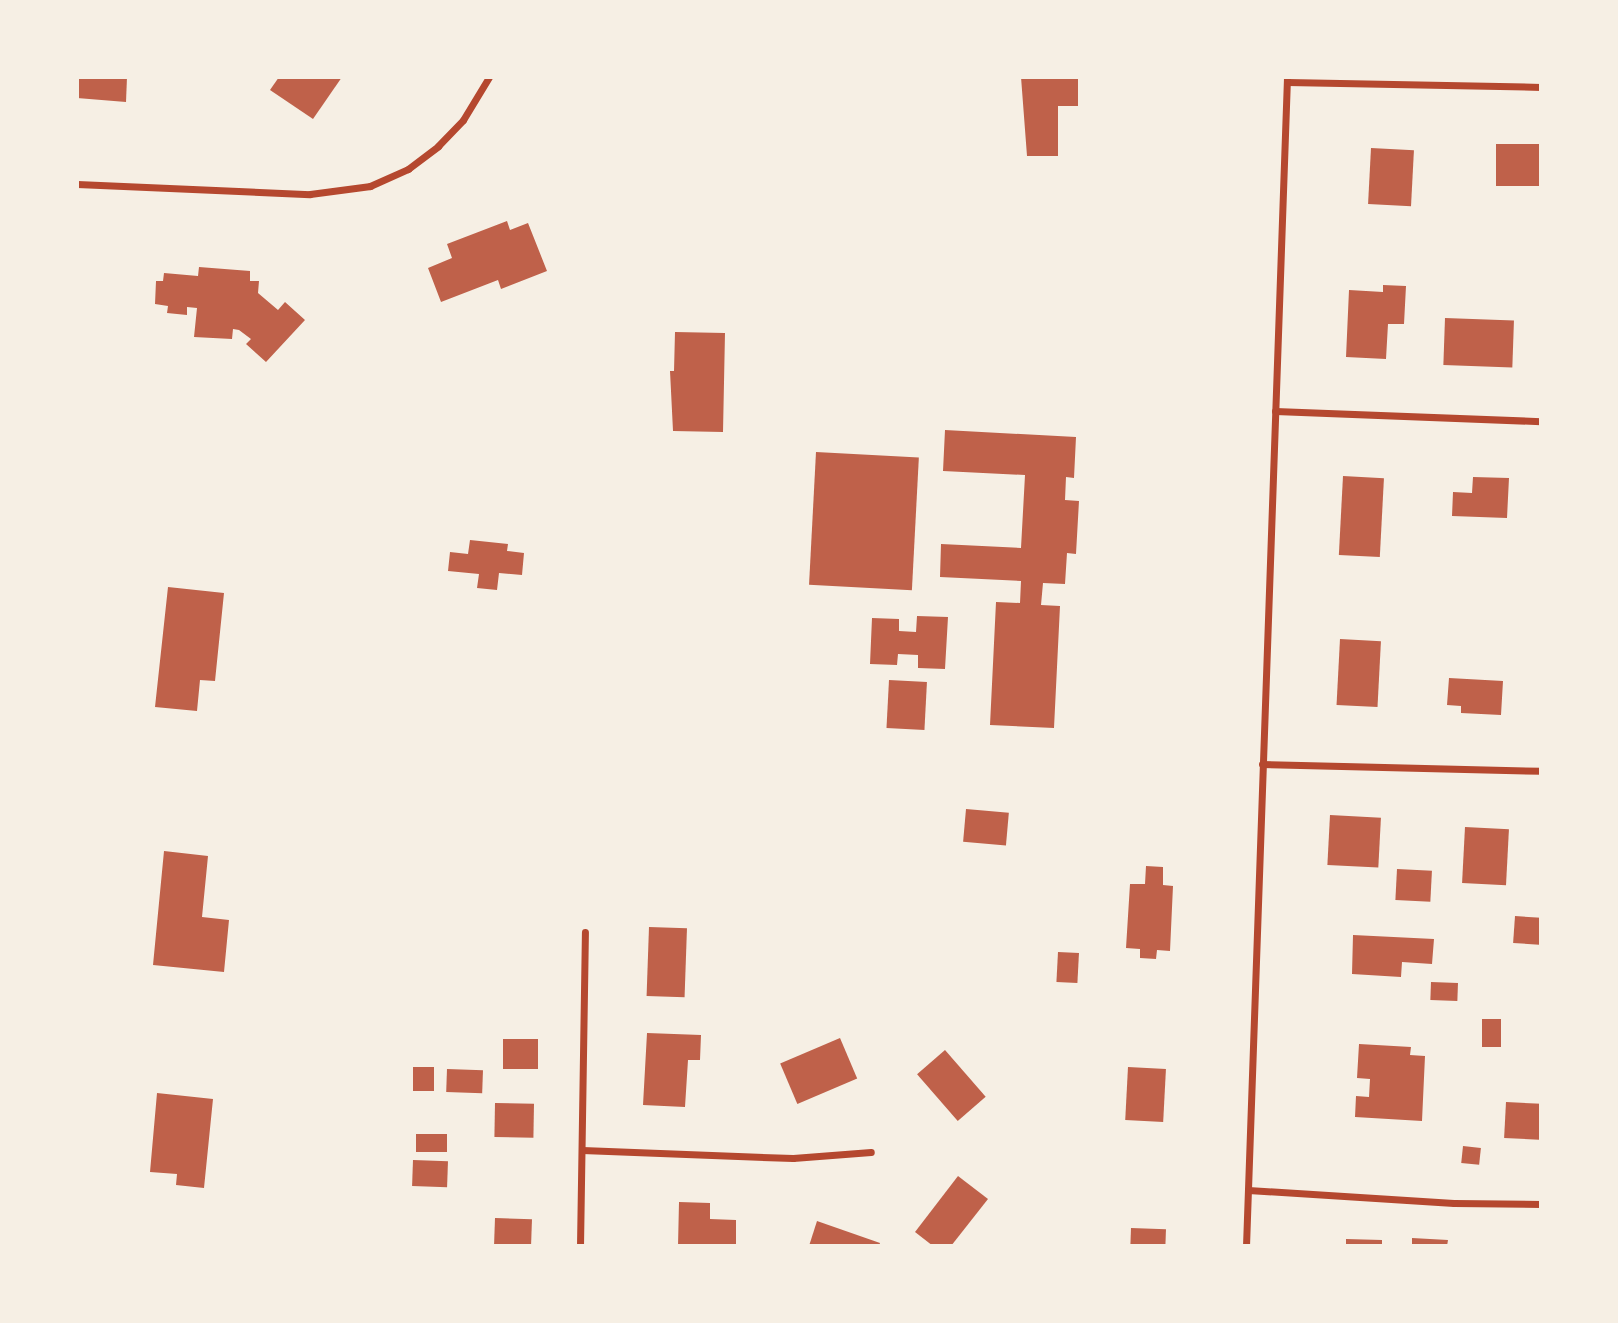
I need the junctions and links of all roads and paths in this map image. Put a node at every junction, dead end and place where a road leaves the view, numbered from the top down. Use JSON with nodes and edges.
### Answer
{"nodes":[{"id":1,"x":489,"y":77,"type":"edge"},
{"id":2,"x":1287,"y":80,"type":"edge"},
{"id":3,"x":1541,"y":87,"type":"edge"},
{"id":4,"x":77,"y":184,"type":"edge"},
{"id":5,"x":1275,"y":411,"type":"junction"},
{"id":6,"x":1541,"y":421,"type":"edge"},
{"id":7,"x":1262,"y":764,"type":"junction"},
{"id":8,"x":1541,"y":771,"type":"edge"},
{"id":9,"x":585,"y":932,"type":"dead end"},
{"id":10,"x":582,"y":1150,"type":"junction"},
{"id":11,"x":871,"y":1152,"type":"dead end"},
{"id":12,"x":1248,"y":1190,"type":"junction"},
{"id":13,"x":1541,"y":1204,"type":"edge"},
{"id":14,"x":580,"y":1246,"type":"edge"},
{"id":15,"x":1246,"y":1246,"type":"edge"}],
"edges":[{"from":1,"to":4,"type":"street"},
{"from":2,"to":3,"type":"street"},
{"from":2,"to":5,"type":"street"},
{"from":5,"to":6,"type":"street"},
{"from":5,"to":7,"type":"street"},
{"from":7,"to":8,"type":"street"},
{"from":7,"to":12,"type":"street"},
{"from":9,"to":10,"type":"street"},
{"from":10,"to":11,"type":"street"},
{"from":10,"to":14,"type":"street"},
{"from":12,"to":13,"type":"street"},
{"from":12,"to":15,"type":"street"}]}
